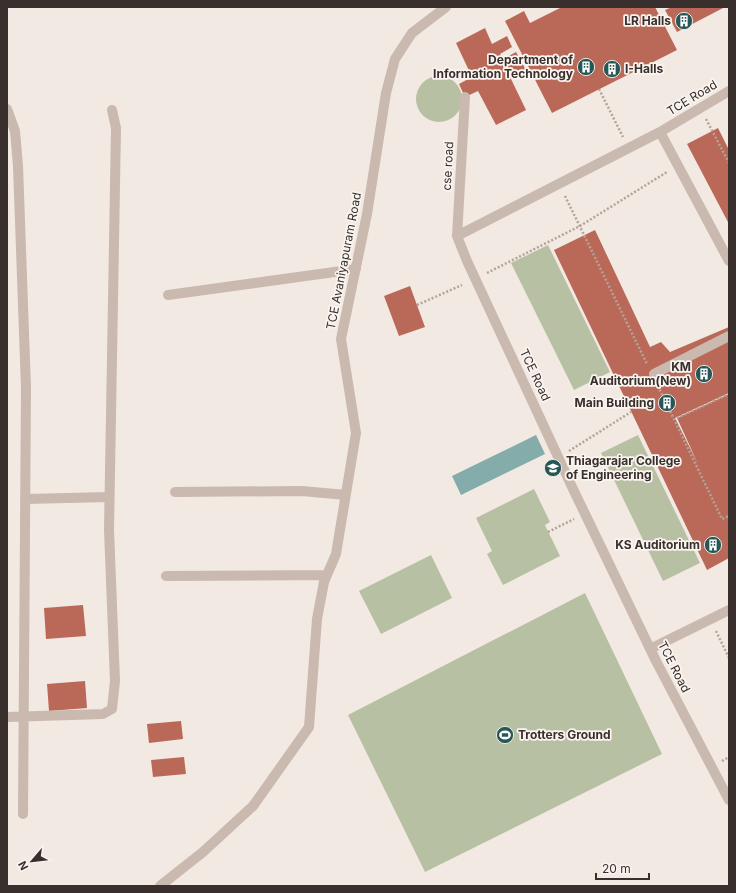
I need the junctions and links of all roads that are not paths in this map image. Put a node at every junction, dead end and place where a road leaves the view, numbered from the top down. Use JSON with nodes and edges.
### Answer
{"nodes":[{"id":1,"x":446,"y":7,"type":"edge"},
{"id":2,"x":729,"y":91,"type":"edge"},
{"id":3,"x":465,"y":97,"type":"dead end"},
{"id":4,"x":7,"y":109,"type":"edge"},
{"id":5,"x":112,"y":110,"type":"dead end"},
{"id":6,"x":660,"y":132,"type":"junction"},
{"id":7,"x":457,"y":236,"type":"junction"},
{"id":8,"x":729,"y":261,"type":"edge"},
{"id":9,"x":356,"y":269,"type":"junction"},
{"id":10,"x":168,"y":295,"type":"dead end"},
{"id":11,"x":729,"y":336,"type":"edge"},
{"id":12,"x":654,"y":374,"type":"dead end"},
{"id":13,"x":175,"y":492,"type":"dead end"},
{"id":14,"x":346,"y":495,"type":"junction"},
{"id":15,"x":109,"y":497,"type":"junction"},
{"id":16,"x":25,"y":499,"type":"junction"},
{"id":17,"x":327,"y":575,"type":"junction"},
{"id":18,"x":166,"y":576,"type":"dead end"},
{"id":19,"x":729,"y":610,"type":"edge"},
{"id":20,"x":650,"y":649,"type":"junction"},
{"id":21,"x":24,"y":716,"type":"junction"},
{"id":22,"x":7,"y":717,"type":"edge"},
{"id":23,"x":729,"y":800,"type":"edge"},
{"id":24,"x":23,"y":814,"type":"dead end"},
{"id":25,"x":160,"y":886,"type":"edge"}],
"edges":[{"from":1,"to":9,"type":"street","name":"TCE Avaniyapuram Road"},
{"from":2,"to":6,"type":"street","name":"TCE Road"},
{"from":3,"to":7,"type":"street","name":"cse road"},
{"from":4,"to":16,"type":"street"},
{"from":5,"to":15,"type":"street"},
{"from":6,"to":7,"type":"street","name":"TCE Road"},
{"from":6,"to":8,"type":"street"},
{"from":7,"to":20,"type":"street","name":"TCE Road"},
{"from":9,"to":10,"type":"street"},
{"from":9,"to":14,"type":"street","name":"TCE Avaniyapuram Road"},
{"from":11,"to":12,"type":"street"},
{"from":13,"to":14,"type":"street"},
{"from":14,"to":17,"type":"street","name":"TCE Avaniyapuram Road"},
{"from":15,"to":16,"type":"street"},
{"from":15,"to":21,"type":"street"},
{"from":16,"to":21,"type":"street"},
{"from":17,"to":18,"type":"street"},
{"from":17,"to":25,"type":"street","name":"TCE Avaniyapuram Road"},
{"from":19,"to":20,"type":"street"},
{"from":20,"to":23,"type":"street","name":"TCE Road"},
{"from":21,"to":22,"type":"street"},
{"from":21,"to":24,"type":"street"}]}
